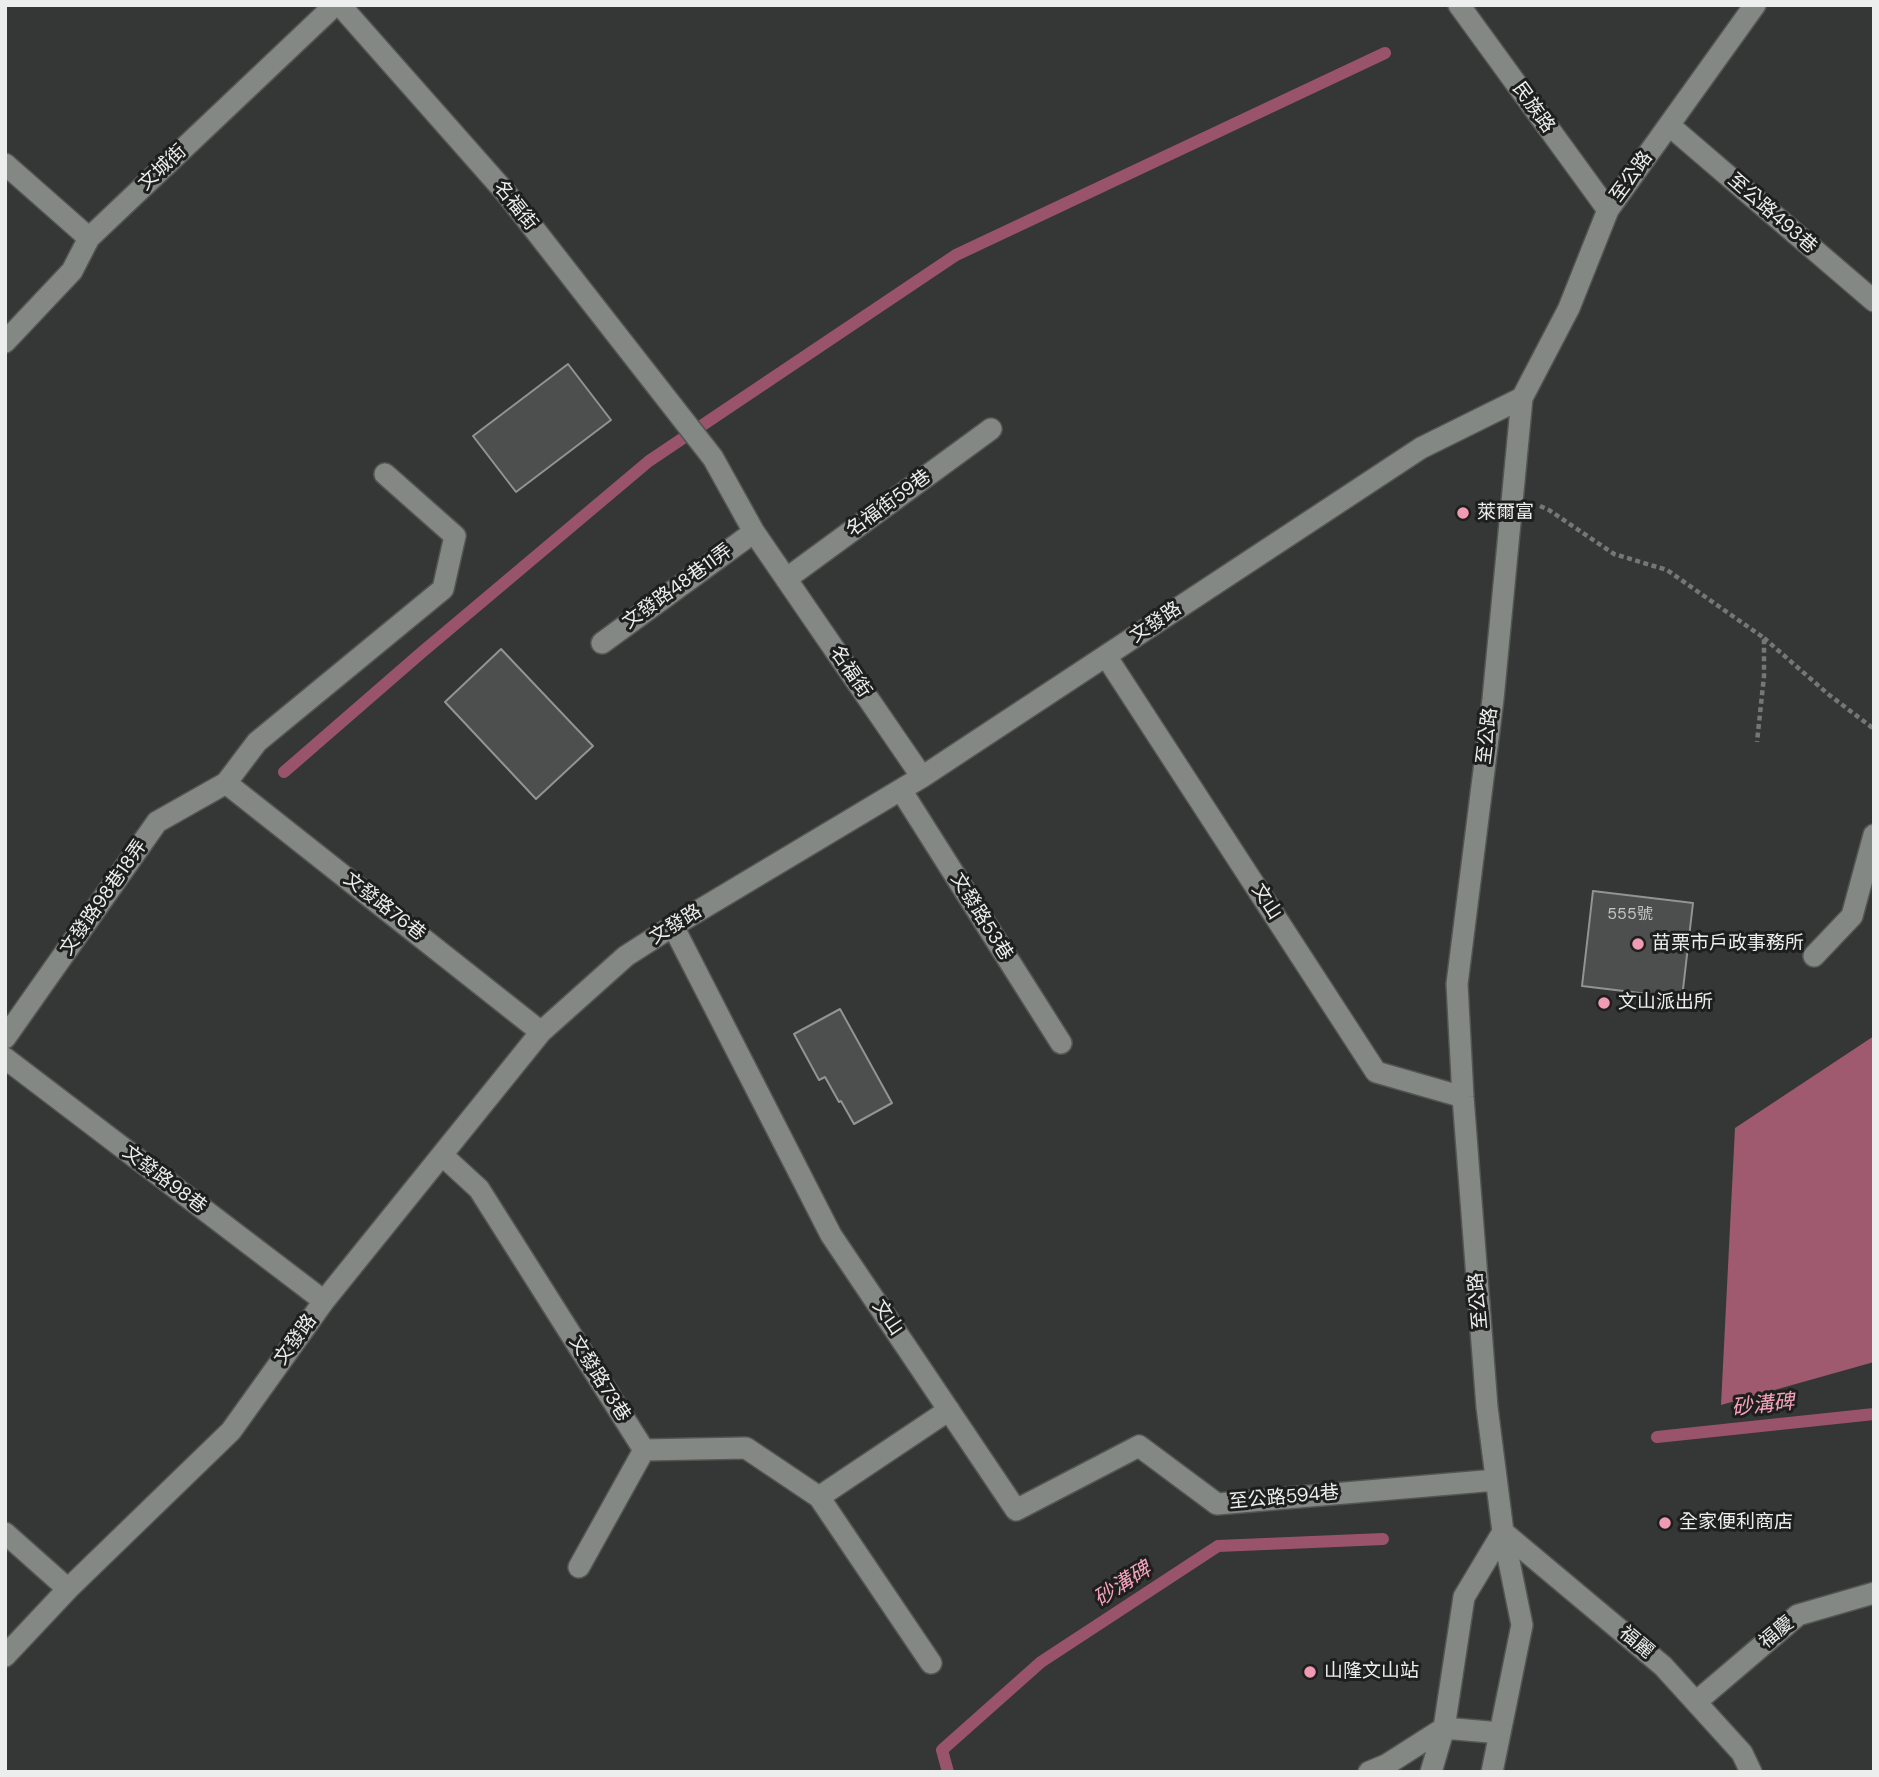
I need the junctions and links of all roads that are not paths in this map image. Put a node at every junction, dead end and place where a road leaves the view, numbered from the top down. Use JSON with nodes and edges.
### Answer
{"nodes":[{"id":1,"x":338,"y":5,"type":"edge"},
{"id":2,"x":1459,"y":5,"type":"edge"},
{"id":3,"x":1755,"y":5,"type":"edge"},
{"id":4,"x":1670,"y":126,"type":"junction"},
{"id":5,"x":5,"y":164,"type":"edge"},
{"id":6,"x":1608,"y":210,"type":"junction"},
{"id":7,"x":89,"y":238,"type":"junction"},
{"id":8,"x":1874,"y":302,"type":"edge"},
{"id":9,"x":5,"y":342,"type":"edge"},
{"id":10,"x":1522,"y":398,"type":"junction"},
{"id":11,"x":991,"y":429,"type":"dead end"},
{"id":12,"x":385,"y":474,"type":"dead end"},
{"id":13,"x":754,"y":532,"type":"junction"},
{"id":14,"x":786,"y":579,"type":"junction"},
{"id":15,"x":602,"y":643,"type":"dead end"},
{"id":16,"x":1106,"y":656,"type":"junction"},
{"id":17,"x":922,"y":777,"type":"junction"},
{"id":18,"x":226,"y":783,"type":"junction"},
{"id":19,"x":901,"y":790,"type":"junction"},
{"id":20,"x":1874,"y":835,"type":"edge"},
{"id":21,"x":673,"y":926,"type":"junction"},
{"id":22,"x":1814,"y":956,"type":"dead end"},
{"id":23,"x":541,"y":1032,"type":"junction"},
{"id":24,"x":5,"y":1038,"type":"edge"},
{"id":25,"x":1061,"y":1043,"type":"dead end"},
{"id":26,"x":5,"y":1058,"type":"edge"},
{"id":27,"x":1463,"y":1097,"type":"junction"},
{"id":28,"x":442,"y":1155,"type":"junction"},
{"id":29,"x":324,"y":1301,"type":"junction"},
{"id":30,"x":949,"y":1410,"type":"junction"},
{"id":31,"x":644,"y":1450,"type":"junction"},
{"id":32,"x":1496,"y":1480,"type":"junction"},
{"id":33,"x":819,"y":1497,"type":"junction"},
{"id":34,"x":1503,"y":1532,"type":"junction"},
{"id":35,"x":5,"y":1533,"type":"edge"},
{"id":36,"x":579,"y":1567,"type":"dead end"},
{"id":37,"x":68,"y":1589,"type":"junction"},
{"id":38,"x":1874,"y":1593,"type":"edge"},
{"id":39,"x":5,"y":1656,"type":"edge"},
{"id":40,"x":931,"y":1663,"type":"dead end"},
{"id":41,"x":1696,"y":1702,"type":"junction"},
{"id":42,"x":1444,"y":1728,"type":"junction"},
{"id":43,"x":1500,"y":1733,"type":"junction"},
{"id":44,"x":1369,"y":1772,"type":"edge"},
{"id":45,"x":1431,"y":1772,"type":"edge"},
{"id":46,"x":1492,"y":1772,"type":"edge"},
{"id":47,"x":1751,"y":1772,"type":"edge"}],
"edges":[{"from":1,"to":7,"type":"street","name":"文城街"},
{"from":1,"to":13,"type":"street","name":"名福街"},
{"from":2,"to":6,"type":"street","name":"民族路"},
{"from":3,"to":4,"type":"street","name":"至公路"},
{"from":4,"to":6,"type":"street","name":"至公路"},
{"from":4,"to":8,"type":"street","name":"至公路493巷"},
{"from":5,"to":7,"type":"street"},
{"from":6,"to":10,"type":"street","name":"至公路"},
{"from":7,"to":9,"type":"street","name":"文城街"},
{"from":10,"to":16,"type":"street","name":"文發路"},
{"from":10,"to":27,"type":"street","name":"至公路"},
{"from":11,"to":14,"type":"street","name":"名福街59巷"},
{"from":12,"to":18,"type":"street"},
{"from":13,"to":14,"type":"street","name":"名福街"},
{"from":13,"to":15,"type":"street","name":"文發路48巷11弄"},
{"from":14,"to":17,"type":"street","name":"名福街"},
{"from":16,"to":17,"type":"street","name":"文發路"},
{"from":16,"to":27,"type":"street","name":"文山"},
{"from":17,"to":19,"type":"street","name":"文發路"},
{"from":18,"to":23,"type":"street","name":"文發路76巷"},
{"from":18,"to":24,"type":"street","name":"文發路98巷18弄"},
{"from":19,"to":21,"type":"street","name":"文發路"},
{"from":19,"to":25,"type":"street","name":"文發路53巷"},
{"from":20,"to":22,"type":"street"},
{"from":21,"to":23,"type":"street","name":"文發路"},
{"from":21,"to":30,"type":"street","name":"文山"},
{"from":23,"to":28,"type":"street","name":"文發路"},
{"from":26,"to":29,"type":"street","name":"文發路98巷"},
{"from":27,"to":32,"type":"street","name":"至公路"},
{"from":28,"to":29,"type":"street","name":"文發路"},
{"from":28,"to":31,"type":"street","name":"文發路73巷"},
{"from":29,"to":37,"type":"street","name":"文發路"},
{"from":30,"to":32,"type":"street","name":"至公路594巷"},
{"from":30,"to":33,"type":"street"},
{"from":31,"to":33,"type":"street"},
{"from":31,"to":36,"type":"street"},
{"from":32,"to":34,"type":"street","name":"至公路"},
{"from":33,"to":40,"type":"street"},
{"from":34,"to":41,"type":"street","name":"福麗"},
{"from":34,"to":42,"type":"street"},
{"from":34,"to":43,"type":"street","name":"至公路"},
{"from":35,"to":37,"type":"street"},
{"from":37,"to":39,"type":"street","name":"文發路"},
{"from":38,"to":41,"type":"street","name":"福慶"},
{"from":41,"to":47,"type":"street","name":"福麗"},
{"from":42,"to":43,"type":"street"},
{"from":42,"to":44,"type":"street"},
{"from":42,"to":45,"type":"street"},
{"from":43,"to":46,"type":"street","name":"至公路"}]}
